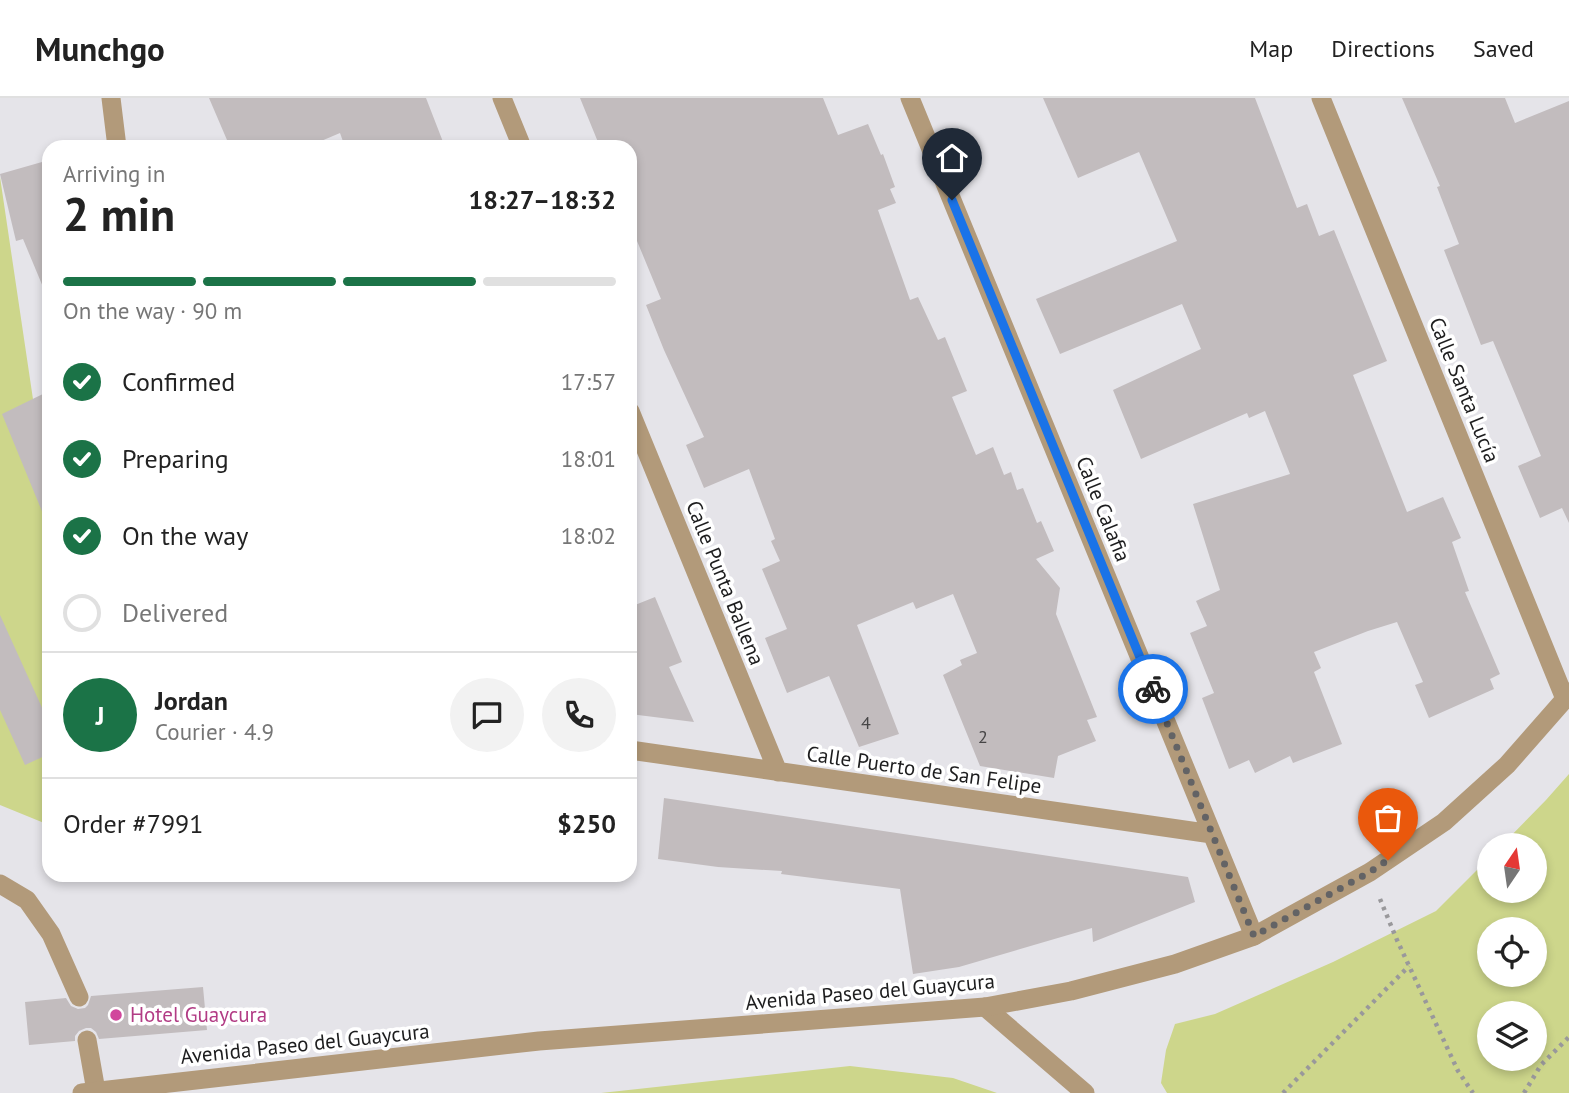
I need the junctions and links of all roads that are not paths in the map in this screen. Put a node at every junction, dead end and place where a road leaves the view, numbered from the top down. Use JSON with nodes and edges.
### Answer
{"nodes":[{"id":1,"x":111,"y":98,"type":"edge"},
{"id":2,"x":502,"y":98,"type":"edge"},
{"id":3,"x":910,"y":98,"type":"edge"},
{"id":4,"x":1321,"y":98,"type":"edge"},
{"id":5,"x":116,"y":140,"type":"edge"},
{"id":6,"x":519,"y":140,"type":"edge"},
{"id":7,"x":637,"y":428,"type":"edge"},
{"id":8,"x":1567,"y":696,"type":"edge"},
{"id":9,"x":637,"y":751,"type":"edge"},
{"id":10,"x":778,"y":772,"type":"junction"},
{"id":11,"x":1212,"y":835,"type":"junction"},
{"id":12,"x":0,"y":884,"type":"edge"},
{"id":13,"x":1254,"y":936,"type":"junction"},
{"id":14,"x":79,"y":998,"type":"dead end"},
{"id":15,"x":985,"y":1007,"type":"junction"},
{"id":16,"x":87,"y":1040,"type":"dead end"},
{"id":17,"x":89,"y":1092,"type":"edge"},
{"id":18,"x":1085,"y":1093,"type":"edge"}],
"edges":[{"from":1,"to":5,"type":"street"},
{"from":2,"to":6,"type":"street"},
{"from":3,"to":11,"type":"street","name":"Calle Calafia"},
{"from":4,"to":8,"type":"street","name":"Calle Santa Lucía"},
{"from":7,"to":10,"type":"street","name":"Calle Punta Ballena"},
{"from":8,"to":13,"type":"street","name":"Avenida Paseo del Guaycura"},
{"from":9,"to":10,"type":"street","name":"Calle Puerto de San Felipe"},
{"from":10,"to":11,"type":"street","name":"Calle Puerto de San Felipe"},
{"from":11,"to":13,"type":"street","name":"Calle Calafia"},
{"from":12,"to":14,"type":"street"},
{"from":13,"to":15,"type":"street","name":"Avenida Paseo del Guaycura"},
{"from":15,"to":17,"type":"street","name":"Avenida Paseo del Guaycura"},
{"from":15,"to":18,"type":"street"},
{"from":16,"to":17,"type":"street"}]}
